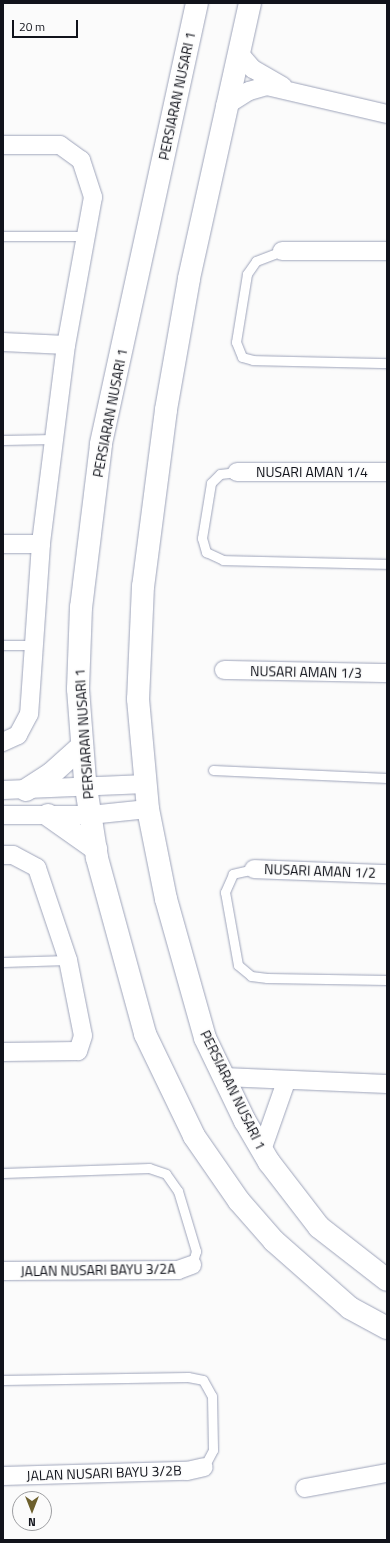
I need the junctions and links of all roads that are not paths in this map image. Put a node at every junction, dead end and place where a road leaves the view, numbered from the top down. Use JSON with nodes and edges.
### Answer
{"nodes":[{"id":1,"x":197,"y":3,"type":"edge"},
{"id":2,"x":250,"y":3,"type":"edge"},
{"id":3,"x":238,"y":52,"type":"junction"},
{"id":4,"x":298,"y":95,"type":"junction"},
{"id":5,"x":225,"y":106,"type":"junction"},
{"id":6,"x":387,"y":114,"type":"edge"},
{"id":7,"x":3,"y":145,"type":"edge"},
{"id":8,"x":3,"y":236,"type":"edge"},
{"id":9,"x":86,"y":236,"type":"junction"},
{"id":10,"x":282,"y":251,"type":"joint"},
{"id":11,"x":387,"y":251,"type":"edge"},
{"id":12,"x":3,"y":342,"type":"edge"},
{"id":13,"x":66,"y":345,"type":"junction"},
{"id":14,"x":387,"y":363,"type":"edge"},
{"id":15,"x":54,"y":439,"type":"junction"},
{"id":16,"x":3,"y":440,"type":"edge"},
{"id":17,"x":237,"y":472,"type":"joint"},
{"id":18,"x":387,"y":472,"type":"edge"},
{"id":19,"x":3,"y":544,"type":"edge"},
{"id":20,"x":41,"y":544,"type":"junction"},
{"id":21,"x":387,"y":564,"type":"edge"},
{"id":22,"x":3,"y":645,"type":"edge"},
{"id":23,"x":34,"y":645,"type":"junction"},
{"id":24,"x":224,"y":670,"type":"dead end"},
{"id":25,"x":387,"y":674,"type":"edge"},
{"id":26,"x":11,"y":739,"type":"edge"},
{"id":27,"x":82,"y":746,"type":"junction"},
{"id":28,"x":213,"y":770,"type":"dead end"},
{"id":29,"x":387,"y":778,"type":"edge"},
{"id":30,"x":146,"y":784,"type":"junction"},
{"id":31,"x":86,"y":788,"type":"junction"},
{"id":32,"x":3,"y":790,"type":"edge"},
{"id":33,"x":26,"y":790,"type":"junction"},
{"id":34,"x":148,"y":809,"type":"junction"},
{"id":35,"x":90,"y":814,"type":"junction"},
{"id":36,"x":3,"y":815,"type":"edge"},
{"id":37,"x":48,"y":815,"type":"junction"},
{"id":38,"x":96,"y":849,"type":"junction"},
{"id":39,"x":3,"y":855,"type":"edge"},
{"id":40,"x":254,"y":869,"type":"joint"},
{"id":41,"x":387,"y":874,"type":"edge"},
{"id":42,"x":68,"y":960,"type":"junction"},
{"id":43,"x":3,"y":962,"type":"edge"},
{"id":44,"x":387,"y":980,"type":"edge"},
{"id":45,"x":3,"y":1052,"type":"edge"},
{"id":46,"x":224,"y":1077,"type":"junction"},
{"id":47,"x":286,"y":1082,"type":"junction"},
{"id":48,"x":387,"y":1084,"type":"edge"},
{"id":49,"x":262,"y":1150,"type":"junction"},
{"id":50,"x":3,"y":1173,"type":"edge"},
{"id":51,"x":192,"y":1265,"type":"joint"},
{"id":52,"x":3,"y":1271,"type":"edge"},
{"id":53,"x":387,"y":1280,"type":"edge"},
{"id":54,"x":387,"y":1328,"type":"edge"},
{"id":55,"x":3,"y":1380,"type":"edge"},
{"id":56,"x":204,"y":1467,"type":"joint"},
{"id":57,"x":387,"y":1473,"type":"edge"},
{"id":58,"x":3,"y":1476,"type":"edge"},
{"id":59,"x":305,"y":1488,"type":"dead end"}],
"edges":[{"from":1,"to":27,"type":"main road","name":"PERSIARAN NUSARI 1"},
{"from":2,"to":3,"type":"main road","name":"PERSIARAN NUSARI 1"},
{"from":3,"to":4,"type":"street"},
{"from":3,"to":5,"type":"main road","name":"PERSIARAN NUSARI 1"},
{"from":4,"to":5,"type":"street"},
{"from":4,"to":6,"type":"street"},
{"from":5,"to":30,"type":"main road","name":"PERSIARAN NUSARI 1"},
{"from":7,"to":9,"type":"street"},
{"from":8,"to":9,"type":"lane"},
{"from":9,"to":13,"type":"street"},
{"from":10,"to":11,"type":"street"},
{"from":10,"to":14,"type":"lane"},
{"from":12,"to":13,"type":"street"},
{"from":13,"to":15,"type":"street"},
{"from":15,"to":16,"type":"lane"},
{"from":15,"to":20,"type":"street"},
{"from":17,"to":18,"type":"street","name":"NUSARI AMAN 1/4"},
{"from":17,"to":21,"type":"lane"},
{"from":19,"to":20,"type":"street"},
{"from":20,"to":23,"type":"street"},
{"from":22,"to":23,"type":"lane"},
{"from":23,"to":26,"type":"street"},
{"from":24,"to":25,"type":"street","name":"NUSARI AMAN 1/3"},
{"from":27,"to":31,"type":"main road","name":"PERSIARAN NUSARI 1"},
{"from":27,"to":33,"type":"main road"},
{"from":28,"to":29,"type":"lane"},
{"from":30,"to":31,"type":"street"},
{"from":30,"to":34,"type":"main road","name":"PERSIARAN NUSARI 1"},
{"from":31,"to":33,"type":"street"},
{"from":31,"to":35,"type":"main road","name":"PERSIARAN NUSARI 1"},
{"from":32,"to":33,"type":"street"},
{"from":34,"to":35,"type":"street"},
{"from":34,"to":46,"type":"main road","name":"PERSIARAN NUSARI 1"},
{"from":35,"to":37,"type":"street"},
{"from":35,"to":38,"type":"main road","name":"PERSIARAN NUSARI 1"},
{"from":36,"to":37,"type":"street"},
{"from":37,"to":38,"type":"main road"},
{"from":38,"to":54,"type":"main road","name":"PERSIARAN NUSARI 1"},
{"from":39,"to":42,"type":"street"},
{"from":40,"to":41,"type":"street","name":"NUSARI AMAN 1/2"},
{"from":40,"to":44,"type":"lane"},
{"from":42,"to":43,"type":"lane"},
{"from":42,"to":45,"type":"street"},
{"from":46,"to":47,"type":"street"},
{"from":46,"to":49,"type":"main road","name":"PERSIARAN NUSARI 1"},
{"from":47,"to":48,"type":"street"},
{"from":47,"to":49,"type":"street"},
{"from":49,"to":53,"type":"main road","name":"PERSIARAN NUSARI 1"},
{"from":50,"to":51,"type":"lane"},
{"from":51,"to":52,"type":"street","name":"JALAN NUSARI BAYU 3/2A"},
{"from":55,"to":56,"type":"lane"},
{"from":56,"to":58,"type":"street","name":"JALAN NUSARI BAYU 3/2B"},
{"from":57,"to":59,"type":"street"}]}
